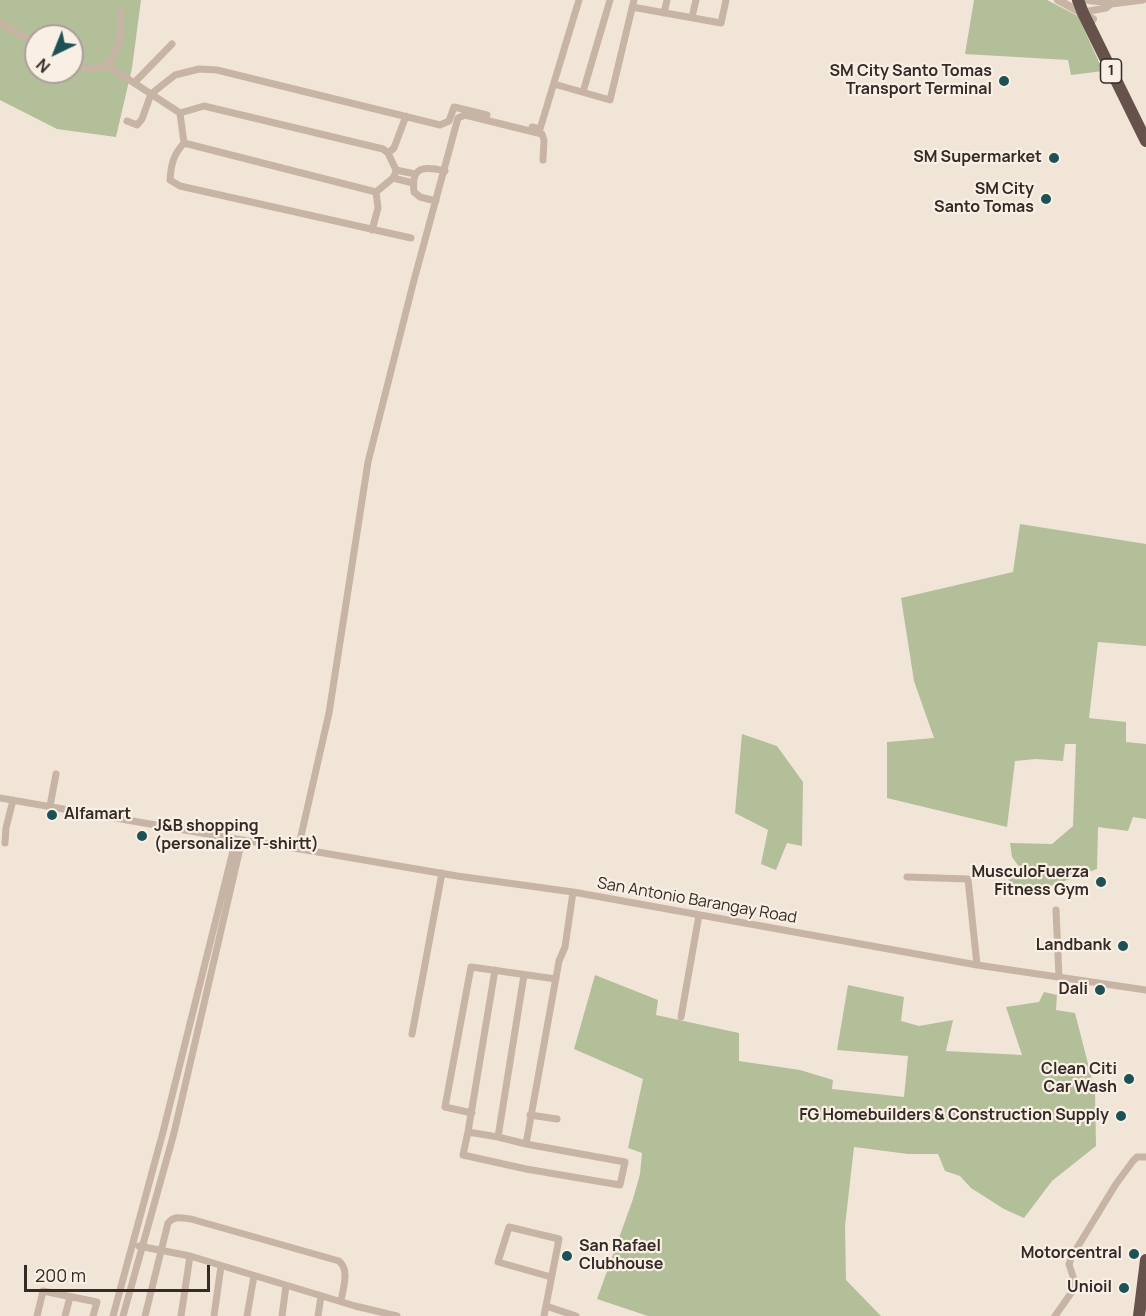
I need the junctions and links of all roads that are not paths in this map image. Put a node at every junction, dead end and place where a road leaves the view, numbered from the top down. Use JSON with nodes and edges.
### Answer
{"nodes":[{"id":1,"x":579,"y":0,"type":"edge"},
{"id":2,"x":610,"y":0,"type":"edge"},
{"id":3,"x":667,"y":0,"type":"edge"},
{"id":4,"x":696,"y":0,"type":"edge"},
{"id":5,"x":726,"y":0,"type":"edge"},
{"id":6,"x":1058,"y":0,"type":"edge"},
{"id":7,"x":1078,"y":0,"type":"edge"},
{"id":8,"x":1143,"y":0,"type":"edge"},
{"id":9,"x":633,"y":3,"type":"edge"},
{"id":10,"x":1111,"y":4,"type":"junction"},
{"id":11,"x":1087,"y":9,"type":"edge"},
{"id":12,"x":121,"y":11,"type":"dead end"},
{"id":13,"x":664,"y":13,"type":"junction"},
{"id":14,"x":692,"y":17,"type":"junction"},
{"id":15,"x":0,"y":23,"type":"edge"},
{"id":16,"x":24,"y":37,"type":"edge"},
{"id":17,"x":172,"y":44,"type":"dead end"},
{"id":18,"x":105,"y":64,"type":"junction"},
{"id":19,"x":84,"y":68,"type":"edge"},
{"id":20,"x":134,"y":83,"type":"junction"},
{"id":21,"x":554,"y":84,"type":"junction"},
{"id":22,"x":583,"y":92,"type":"junction"},
{"id":23,"x":151,"y":94,"type":"junction"},
{"id":24,"x":180,"y":112,"type":"junction"},
{"id":25,"x":406,"y":116,"type":"junction"},
{"id":26,"x":127,"y":122,"type":"dead end"},
{"id":27,"x":1146,"y":123,"type":"edge"},
{"id":28,"x":1146,"y":141,"type":"edge"},
{"id":29,"x":184,"y":143,"type":"junction"},
{"id":30,"x":388,"y":153,"type":"junction"},
{"id":31,"x":543,"y":160,"type":"dead end"},
{"id":32,"x":396,"y":170,"type":"junction"},
{"id":33,"x":445,"y":171,"type":"junction"},
{"id":34,"x":415,"y":174,"type":"junction"},
{"id":35,"x":393,"y":178,"type":"junction"},
{"id":36,"x":413,"y":183,"type":"junction"},
{"id":37,"x":376,"y":192,"type":"junction"},
{"id":38,"x":436,"y":201,"type":"junction"},
{"id":39,"x":372,"y":230,"type":"junction"},
{"id":40,"x":411,"y":238,"type":"dead end"},
{"id":41,"x":56,"y":774,"type":"dead end"},
{"id":42,"x":0,"y":798,"type":"edge"},
{"id":43,"x":13,"y":800,"type":"junction"},
{"id":44,"x":50,"y":807,"type":"junction"},
{"id":45,"x":239,"y":840,"type":"junction"},
{"id":46,"x":5,"y":843,"type":"dead end"},
{"id":47,"x":298,"y":849,"type":"junction"},
{"id":48,"x":442,"y":873,"type":"junction"},
{"id":49,"x":907,"y":877,"type":"dead end"},
{"id":50,"x":573,"y":891,"type":"junction"},
{"id":51,"x":1056,"y":910,"type":"dead end"},
{"id":52,"x":699,"y":915,"type":"junction"},
{"id":53,"x":977,"y":965,"type":"junction"},
{"id":54,"x":495,"y":970,"type":"junction"},
{"id":55,"x":524,"y":975,"type":"junction"},
{"id":56,"x":1059,"y":977,"type":"junction"},
{"id":57,"x":556,"y":980,"type":"junction"},
{"id":58,"x":1146,"y":990,"type":"edge"},
{"id":59,"x":681,"y":1017,"type":"dead end"},
{"id":60,"x":412,"y":1034,"type":"dead end"},
{"id":61,"x":472,"y":1113,"type":"junction"},
{"id":62,"x":530,"y":1115,"type":"junction"},
{"id":63,"x":557,"y":1119,"type":"dead end"},
{"id":64,"x":468,"y":1132,"type":"junction"},
{"id":65,"x":498,"y":1137,"type":"junction"},
{"id":66,"x":526,"y":1144,"type":"junction"},
{"id":67,"x":1146,"y":1157,"type":"edge"},
{"id":68,"x":132,"y":1245,"type":"junction"},
{"id":69,"x":143,"y":1248,"type":"junction"},
{"id":70,"x":161,"y":1250,"type":"junction"},
{"id":71,"x":190,"y":1257,"type":"junction"},
{"id":72,"x":1146,"y":1260,"type":"edge"},
{"id":73,"x":221,"y":1266,"type":"junction"},
{"id":74,"x":254,"y":1276,"type":"junction"},
{"id":75,"x":1145,"y":1276,"type":"edge"},
{"id":76,"x":551,"y":1277,"type":"junction"},
{"id":77,"x":286,"y":1286,"type":"junction"},
{"id":78,"x":321,"y":1296,"type":"junction"},
{"id":79,"x":70,"y":1297,"type":"junction"},
{"id":80,"x":341,"y":1301,"type":"junction"},
{"id":81,"x":356,"y":1306,"type":"junction"},
{"id":82,"x":546,"y":1306,"type":"junction"},
{"id":83,"x":37,"y":1316,"type":"edge"},
{"id":84,"x":65,"y":1316,"type":"edge"},
{"id":85,"x":93,"y":1316,"type":"edge"},
{"id":86,"x":113,"y":1316,"type":"edge"},
{"id":87,"x":123,"y":1316,"type":"edge"},
{"id":88,"x":145,"y":1316,"type":"edge"},
{"id":89,"x":180,"y":1316,"type":"edge"},
{"id":90,"x":213,"y":1316,"type":"edge"},
{"id":91,"x":247,"y":1316,"type":"edge"},
{"id":92,"x":282,"y":1316,"type":"edge"},
{"id":93,"x":318,"y":1316,"type":"edge"},
{"id":94,"x":354,"y":1316,"type":"edge"},
{"id":95,"x":392,"y":1316,"type":"edge"},
{"id":96,"x":544,"y":1316,"type":"edge"},
{"id":97,"x":576,"y":1316,"type":"edge"},
{"id":98,"x":1055,"y":1316,"type":"edge"},
{"id":99,"x":1138,"y":1316,"type":"edge"}],
"edges":[{"from":1,"to":21,"type":"street"},
{"from":2,"to":22,"type":"street"},
{"from":3,"to":13,"type":"street"},
{"from":4,"to":14,"type":"street"},
{"from":5,"to":14,"type":"street"},
{"from":6,"to":11,"type":"street"},
{"from":7,"to":11,"type":"highway","number":"1"},
{"from":8,"to":10,"type":"street"},
{"from":9,"to":13,"type":"street"},
{"from":9,"to":22,"type":"street"},
{"from":10,"to":11,"type":"street"},
{"from":10,"to":11,"type":"street"},
{"from":11,"to":27,"type":"highway","number":"1"},
{"from":11,"to":28,"type":"highway","number":"1"},
{"from":12,"to":18,"type":"street"},
{"from":13,"to":14,"type":"street"},
{"from":15,"to":16,"type":"street"},
{"from":17,"to":20,"type":"street"},
{"from":18,"to":19,"type":"street"},
{"from":18,"to":20,"type":"street"},
{"from":20,"to":23,"type":"street"},
{"from":21,"to":22,"type":"street"},
{"from":21,"to":25,"type":"street"},
{"from":23,"to":24,"type":"street"},
{"from":23,"to":25,"type":"street"},
{"from":23,"to":26,"type":"street"},
{"from":24,"to":29,"type":"street"},
{"from":24,"to":30,"type":"street"},
{"from":25,"to":30,"type":"street"},
{"from":29,"to":37,"type":"street"},
{"from":29,"to":39,"type":"street"},
{"from":30,"to":32,"type":"street"},
{"from":31,"to":33,"type":"street"},
{"from":32,"to":34,"type":"street"},
{"from":32,"to":35,"type":"street"},
{"from":33,"to":34,"type":"street"},
{"from":33,"to":38,"type":"street"},
{"from":34,"to":36,"type":"street"},
{"from":35,"to":36,"type":"street"},
{"from":35,"to":37,"type":"street"},
{"from":36,"to":38,"type":"street"},
{"from":37,"to":39,"type":"street"},
{"from":38,"to":47,"type":"street"},
{"from":39,"to":40,"type":"street"},
{"from":41,"to":44,"type":"street"},
{"from":42,"to":43,"type":"street","name":"San Antonio Barangay Road"},
{"from":43,"to":44,"type":"street","name":"San Antonio Barangay Road"},
{"from":43,"to":46,"type":"street"},
{"from":44,"to":45,"type":"street","name":"San Antonio Barangay Road"},
{"from":45,"to":47,"type":"street","name":"San Antonio Barangay Road"},
{"from":45,"to":68,"type":"street"},
{"from":45,"to":69,"type":"street"},
{"from":47,"to":48,"type":"street","name":"San Antonio Barangay Road"},
{"from":48,"to":50,"type":"street","name":"San Antonio Barangay Road"},
{"from":48,"to":60,"type":"street"},
{"from":49,"to":53,"type":"street"},
{"from":50,"to":52,"type":"street","name":"San Antonio Barangay Road"},
{"from":50,"to":57,"type":"street"},
{"from":51,"to":56,"type":"street"},
{"from":52,"to":53,"type":"street","name":"San Antonio Barangay Road"},
{"from":52,"to":59,"type":"street"},
{"from":53,"to":56,"type":"street","name":"San Antonio Barangay Road"},
{"from":54,"to":55,"type":"street"},
{"from":54,"to":61,"type":"street"},
{"from":54,"to":61,"type":"street"},
{"from":55,"to":57,"type":"street"},
{"from":55,"to":65,"type":"street"},
{"from":56,"to":58,"type":"street","name":"San Antonio Barangay Road"},
{"from":57,"to":62,"type":"street"},
{"from":61,"to":64,"type":"street"},
{"from":62,"to":63,"type":"street"},
{"from":62,"to":66,"type":"street"},
{"from":64,"to":65,"type":"street"},
{"from":64,"to":66,"type":"street"},
{"from":65,"to":66,"type":"street"},
{"from":67,"to":98,"type":"street"},
{"from":68,"to":69,"type":"street"},
{"from":68,"to":86,"type":"street"},
{"from":69,"to":70,"type":"street"},
{"from":69,"to":87,"type":"street"},
{"from":70,"to":71,"type":"street"},
{"from":70,"to":80,"type":"street"},
{"from":70,"to":88,"type":"street"},
{"from":71,"to":73,"type":"street"},
{"from":71,"to":89,"type":"street"},
{"from":72,"to":75,"type":"highway"},
{"from":73,"to":74,"type":"street"},
{"from":73,"to":90,"type":"street"},
{"from":74,"to":77,"type":"street"},
{"from":74,"to":91,"type":"street"},
{"from":75,"to":99,"type":"highway"},
{"from":76,"to":76,"type":"street"},
{"from":76,"to":82,"type":"street"},
{"from":77,"to":78,"type":"street"},
{"from":77,"to":92,"type":"street"},
{"from":78,"to":80,"type":"street"},
{"from":78,"to":93,"type":"street"},
{"from":79,"to":83,"type":"street"},
{"from":79,"to":84,"type":"street"},
{"from":79,"to":85,"type":"street"},
{"from":80,"to":81,"type":"street"},
{"from":81,"to":94,"type":"street"},
{"from":81,"to":95,"type":"street"},
{"from":82,"to":96,"type":"street"},
{"from":82,"to":97,"type":"street"}]}
